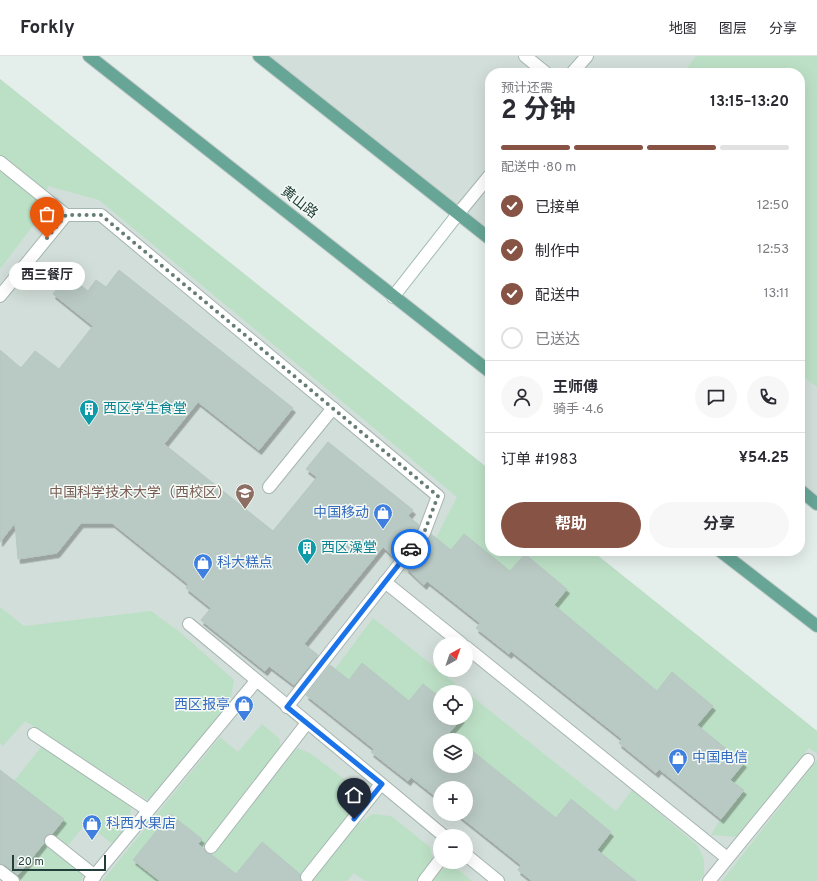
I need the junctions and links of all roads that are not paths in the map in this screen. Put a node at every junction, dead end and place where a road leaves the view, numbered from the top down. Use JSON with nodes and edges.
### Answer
{"nodes":[{"id":1,"x":89,"y":56,"type":"edge"},
{"id":2,"x":259,"y":56,"type":"edge"},
{"id":3,"x":525,"y":56,"type":"edge"},
{"id":4,"x":587,"y":56,"type":"edge"},
{"id":5,"x":540,"y":68,"type":"edge"},
{"id":6,"x":576,"y":68,"type":"edge"},
{"id":7,"x":0,"y":162,"type":"edge"},
{"id":8,"x":485,"y":182,"type":"edge"},
{"id":9,"x":458,"y":214,"type":"junction"},
{"id":10,"x":66,"y":215,"type":"junction"},
{"id":11,"x":485,"y":236,"type":"edge"},
{"id":12,"x":0,"y":296,"type":"edge"},
{"id":13,"x":393,"y":297,"type":"junction"},
{"id":14,"x":485,"y":368,"type":"edge"},
{"id":15,"x":333,"y":408,"type":"junction"},
{"id":16,"x":269,"y":488,"type":"dead end"},
{"id":17,"x":805,"y":494,"type":"edge"},
{"id":18,"x":817,"y":504,"type":"edge"},
{"id":19,"x":726,"y":556,"type":"edge"},
{"id":20,"x":386,"y":582,"type":"junction"},
{"id":21,"x":189,"y":624,"type":"dead end"},
{"id":22,"x":817,"y":626,"type":"edge"},
{"id":23,"x":453,"y":637,"type":"edge"},
{"id":24,"x":473,"y":653,"type":"edge"},
{"id":25,"x":256,"y":681,"type":"junction"},
{"id":26,"x":287,"y":707,"type":"junction"},
{"id":27,"x":308,"y":723,"type":"junction"},
{"id":28,"x":34,"y":734,"type":"dead end"},
{"id":29,"x":808,"y":760,"type":"dead end"},
{"id":30,"x":382,"y":784,"type":"junction"},
{"id":31,"x":148,"y":810,"type":"junction"},
{"id":32,"x":436,"y":829,"type":"edge"},
{"id":33,"x":51,"y":841,"type":"dead end"},
{"id":34,"x":211,"y":848,"type":"dead end"},
{"id":35,"x":727,"y":858,"type":"junction"},
{"id":36,"x":473,"y":860,"type":"edge"},
{"id":37,"x":433,"y":869,"type":"edge"},
{"id":38,"x":0,"y":871,"type":"edge"},
{"id":39,"x":307,"y":877,"type":"dead end"},
{"id":40,"x":93,"y":878,"type":"edge"},
{"id":41,"x":12,"y":881,"type":"edge"},
{"id":42,"x":424,"y":881,"type":"edge"},
{"id":43,"x":498,"y":881,"type":"edge"},
{"id":44,"x":709,"y":881,"type":"edge"}],
"edges":[{"from":1,"to":13,"type":"main road","name":"黄山路"},
{"from":2,"to":9,"type":"main road"},
{"from":3,"to":5,"type":"main road"},
{"from":4,"to":6,"type":"main road"},
{"from":7,"to":10,"type":"main road"},
{"from":8,"to":9,"type":"main road"},
{"from":9,"to":11,"type":"main road"},
{"from":9,"to":13,"type":"main road"},
{"from":10,"to":12,"type":"main road"},
{"from":10,"to":15,"type":"main road"},
{"from":13,"to":14,"type":"main road","name":"黄山路"},
{"from":15,"to":16,"type":"main road"},
{"from":15,"to":20,"type":"main road"},
{"from":17,"to":18,"type":"main road"},
{"from":19,"to":22,"type":"main road"},
{"from":20,"to":23,"type":"main road"},
{"from":20,"to":26,"type":"main road"},
{"from":21,"to":25,"type":"main road"},
{"from":24,"to":35,"type":"main road"},
{"from":25,"to":26,"type":"main road"},
{"from":25,"to":31,"type":"main road"},
{"from":26,"to":27,"type":"main road"},
{"from":27,"to":30,"type":"main road"},
{"from":27,"to":34,"type":"main road"},
{"from":28,"to":31,"type":"main road"},
{"from":29,"to":35,"type":"main road"},
{"from":30,"to":32,"type":"main road"},
{"from":30,"to":39,"type":"main road"},
{"from":31,"to":40,"type":"main road"},
{"from":33,"to":40,"type":"main road"},
{"from":35,"to":44,"type":"main road"},
{"from":36,"to":43,"type":"main road"},
{"from":37,"to":42,"type":"main road"},
{"from":38,"to":41,"type":"main road"}]}
